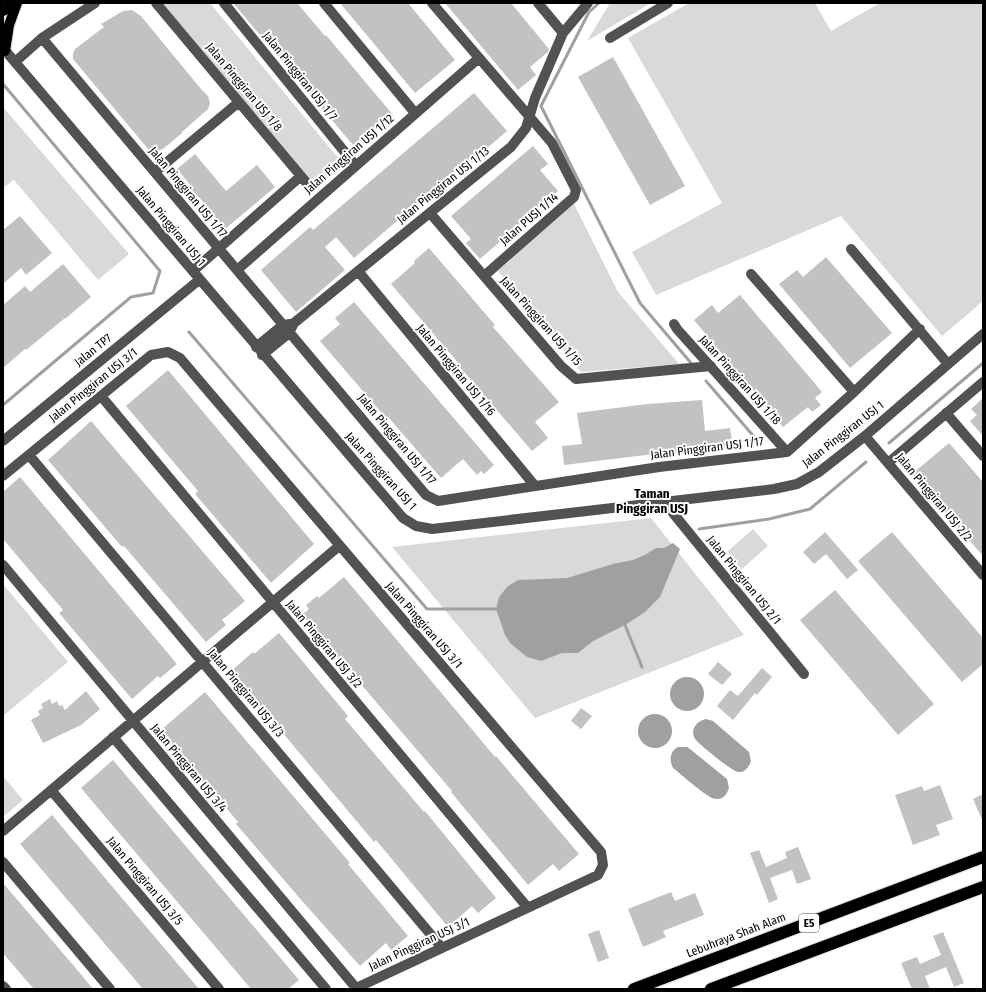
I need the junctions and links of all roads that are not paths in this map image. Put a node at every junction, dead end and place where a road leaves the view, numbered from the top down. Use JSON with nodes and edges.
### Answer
{"nodes":[{"id":1,"x":16,"y":3,"type":"edge"},
{"id":2,"x":95,"y":3,"type":"edge"},
{"id":3,"x":156,"y":3,"type":"edge"},
{"id":4,"x":224,"y":3,"type":"edge"},
{"id":5,"x":324,"y":3,"type":"edge"},
{"id":6,"x":432,"y":3,"type":"edge"},
{"id":7,"x":538,"y":3,"type":"edge"},
{"id":8,"x":588,"y":3,"type":"edge"},
{"id":9,"x":668,"y":3,"type":"edge"},
{"id":10,"x":3,"y":11,"type":"edge"},
{"id":11,"x":563,"y":33,"type":"junction"},
{"id":12,"x":42,"y":38,"type":"junction"},
{"id":13,"x":610,"y":38,"type":"dead end"},
{"id":14,"x":5,"y":51,"type":"edge"},
{"id":15,"x":479,"y":58,"type":"junction"},
{"id":16,"x":15,"y":62,"type":"junction"},
{"id":17,"x":239,"y":102,"type":"junction"},
{"id":18,"x":415,"y":113,"type":"junction"},
{"id":19,"x":529,"y":116,"type":"junction"},
{"id":20,"x":356,"y":166,"type":"junction"},
{"id":21,"x":155,"y":172,"type":"junction"},
{"id":22,"x":301,"y":176,"type":"junction"},
{"id":23,"x":311,"y":188,"type":"dead end"},
{"id":24,"x":430,"y":213,"type":"junction"},
{"id":25,"x":219,"y":248,"type":"junction"},
{"id":26,"x":852,"y":249,"type":"dead end"},
{"id":27,"x":237,"y":270,"type":"junction"},
{"id":28,"x":358,"y":271,"type":"junction"},
{"id":29,"x":751,"y":274,"type":"dead end"},
{"id":30,"x":196,"y":275,"type":"junction"},
{"id":31,"x":484,"y":276,"type":"junction"},
{"id":32,"x":674,"y":324,"type":"dead end"},
{"id":33,"x":286,"y":329,"type":"junction"},
{"id":34,"x":920,"y":329,"type":"junction"},
{"id":35,"x":983,"y":334,"type":"edge"},
{"id":36,"x":259,"y":351,"type":"junction"},
{"id":37,"x":948,"y":364,"type":"junction"},
{"id":38,"x":711,"y":366,"type":"junction"},
{"id":39,"x":983,"y":382,"type":"edge"},
{"id":40,"x":854,"y":392,"type":"junction"},
{"id":41,"x":101,"y":396,"type":"junction"},
{"id":42,"x":946,"y":414,"type":"junction"},
{"id":43,"x":865,"y":436,"type":"junction"},
{"id":44,"x":3,"y":441,"type":"edge"},
{"id":45,"x":787,"y":452,"type":"junction"},
{"id":46,"x":29,"y":454,"type":"junction"},
{"id":47,"x":983,"y":456,"type":"edge"},
{"id":48,"x":888,"y":463,"type":"junction"},
{"id":49,"x":3,"y":476,"type":"edge"},
{"id":50,"x":535,"y":486,"type":"junction"},
{"id":51,"x":664,"y":502,"type":"junction"},
{"id":52,"x":339,"y":546,"type":"junction"},
{"id":53,"x":3,"y":565,"type":"edge"},
{"id":54,"x":983,"y":575,"type":"edge"},
{"id":55,"x":273,"y":602,"type":"junction"},
{"id":56,"x":202,"y":662,"type":"junction"},
{"id":57,"x":804,"y":674,"type":"dead end"},
{"id":58,"x":133,"y":721,"type":"junction"},
{"id":59,"x":114,"y":737,"type":"junction"},
{"id":60,"x":51,"y":790,"type":"junction"},
{"id":61,"x":3,"y":831,"type":"edge"},
{"id":62,"x":983,"y":857,"type":"edge"},
{"id":63,"x":3,"y":862,"type":"edge"},
{"id":64,"x":983,"y":887,"type":"edge"},
{"id":65,"x":528,"y":908,"type":"junction"},
{"id":66,"x":442,"y":948,"type":"junction"},
{"id":67,"x":3,"y":986,"type":"edge"},
{"id":68,"x":355,"y":988,"type":"edge"},
{"id":69,"x":6,"y":989,"type":"edge"},
{"id":70,"x":110,"y":989,"type":"edge"},
{"id":71,"x":219,"y":989,"type":"edge"},
{"id":72,"x":326,"y":989,"type":"edge"},
{"id":73,"x":634,"y":989,"type":"edge"},
{"id":74,"x":711,"y":989,"type":"edge"}],
"edges":[{"from":1,"to":10,"type":"main road"},
{"from":1,"to":14,"type":"main road"},
{"from":2,"to":12,"type":"street"},
{"from":3,"to":17,"type":"street","name":"Jalan Pinggiran USJ 1/8"},
{"from":4,"to":20,"type":"street","name":"Jalan Pinggiran USJ 1/7"},
{"from":5,"to":18,"type":"street"},
{"from":6,"to":15,"type":"street","name":"Jalan PUSJ 1/14"},
{"from":7,"to":11,"type":"street"},
{"from":8,"to":11,"type":"street","name":"Jalan Pinggiran USJ 1/13"},
{"from":9,"to":13,"type":"street"},
{"from":11,"to":19,"type":"street","name":"Jalan Pinggiran USJ 1/13"},
{"from":12,"to":16,"type":"street"},
{"from":12,"to":21,"type":"street","name":"Jalan Pinggiran USJ 1/17"},
{"from":14,"to":16,"type":"street","name":"Jalan Pinggiran USJ 1"},
{"from":15,"to":18,"type":"street","name":"Jalan Pinggiran USJ 1/12"},
{"from":15,"to":19,"type":"street","name":"Jalan PUSJ 1/14"},
{"from":16,"to":30,"type":"street","name":"Jalan Pinggiran USJ 1"},
{"from":17,"to":21,"type":"street"},
{"from":17,"to":22,"type":"street","name":"Jalan Pinggiran USJ 1/8"},
{"from":18,"to":20,"type":"street","name":"Jalan Pinggiran USJ 1/12"},
{"from":19,"to":24,"type":"street","name":"Jalan Pinggiran USJ 1/13"},
{"from":19,"to":31,"type":"street","name":"Jalan PUSJ 1/14"},
{"from":20,"to":27,"type":"street","name":"Jalan Pinggiran USJ 1/12"},
{"from":21,"to":25,"type":"street","name":"Jalan Pinggiran USJ 1/17"},
{"from":22,"to":23,"type":"street","name":"Jalan Pinggiran USJ 1/8"},
{"from":22,"to":25,"type":"street","name":"Jalan TP7"},
{"from":24,"to":28,"type":"street","name":"Jalan Pinggiran USJ 1/13"},
{"from":24,"to":31,"type":"street","name":"Jalan Pinggiran USJ 1/15"},
{"from":25,"to":27,"type":"street","name":"Jalan Pinggiran USJ 1/17"},
{"from":25,"to":30,"type":"street","name":"Jalan TP7"},
{"from":26,"to":34,"type":"street"},
{"from":27,"to":33,"type":"street","name":"Jalan Pinggiran USJ 1/17"},
{"from":28,"to":33,"type":"street","name":"Jalan Pinggiran USJ 1/13"},
{"from":28,"to":50,"type":"street","name":"Jalan Pinggiran USJ 1/16"},
{"from":29,"to":40,"type":"street"},
{"from":30,"to":36,"type":"street","name":"Jalan Pinggiran USJ 1"},
{"from":30,"to":44,"type":"street","name":"Jalan TP7"},
{"from":31,"to":38,"type":"street","name":"Jalan Pinggiran USJ 1/15"},
{"from":32,"to":38,"type":"street","name":"Jalan Pinggiran USJ 1/18"},
{"from":33,"to":36,"type":"street","name":"Jalan Pinggiran USJ 1/13"},
{"from":33,"to":50,"type":"street","name":"Jalan Pinggiran USJ 1/17"},
{"from":34,"to":37,"type":"street"},
{"from":34,"to":40,"type":"street"},
{"from":35,"to":37,"type":"street","name":"Jalan Pinggiran USJ 1"},
{"from":36,"to":51,"type":"street","name":"Jalan Pinggiran USJ 1"},
{"from":37,"to":43,"type":"street","name":"Jalan Pinggiran USJ 1"},
{"from":38,"to":45,"type":"street","name":"Jalan Pinggiran USJ 1/18"},
{"from":39,"to":42,"type":"street"},
{"from":40,"to":45,"type":"street"},
{"from":41,"to":46,"type":"street","name":"Jalan Pinggiran USJ 3/1"},
{"from":41,"to":52,"type":"street","name":"Jalan Pinggiran USJ 3/1"},
{"from":41,"to":55,"type":"street","name":"Jalan Pinggiran USJ 3/2"},
{"from":42,"to":47,"type":"street"},
{"from":42,"to":48,"type":"street"},
{"from":43,"to":48,"type":"street","name":"Jalan Pinggiran USJ 2/2"},
{"from":43,"to":51,"type":"street","name":"Jalan Pinggiran USJ 1"},
{"from":45,"to":50,"type":"street","name":"Jalan Pinggiran USJ 1/17"},
{"from":46,"to":49,"type":"street","name":"Jalan Pinggiran USJ 3/1"},
{"from":46,"to":56,"type":"street","name":"Jalan Pinggiran USJ 3/3"},
{"from":48,"to":54,"type":"street","name":"Jalan Pinggiran USJ 2/2"},
{"from":51,"to":57,"type":"street","name":"Jalan Pinggiran USJ 2/1"},
{"from":52,"to":55,"type":"street"},
{"from":52,"to":65,"type":"street","name":"Jalan Pinggiran USJ 3/1"},
{"from":53,"to":58,"type":"street","name":"Jalan Pinggiran USJ 3/4"},
{"from":55,"to":56,"type":"street"},
{"from":55,"to":65,"type":"street","name":"Jalan Pinggiran USJ 3/2"},
{"from":56,"to":58,"type":"street"},
{"from":56,"to":66,"type":"street","name":"Jalan Pinggiran USJ 3/3"},
{"from":58,"to":59,"type":"street"},
{"from":58,"to":68,"type":"street","name":"Jalan Pinggiran USJ 3/4"},
{"from":59,"to":60,"type":"street"},
{"from":59,"to":72,"type":"street"},
{"from":60,"to":61,"type":"street"},
{"from":60,"to":71,"type":"street","name":"Jalan Pinggiran USJ 3/5"},
{"from":62,"to":73,"type":"highway","name":"Lebuhraya Shah Alam","number":"E5"},
{"from":63,"to":70,"type":"street"},
{"from":64,"to":74,"type":"highway","number":"E5"},
{"from":65,"to":66,"type":"street","name":"Jalan Pinggiran USJ 3/1"},
{"from":66,"to":68,"type":"street","name":"Jalan Pinggiran USJ 3/1"},
{"from":67,"to":69,"type":"street"}]}
